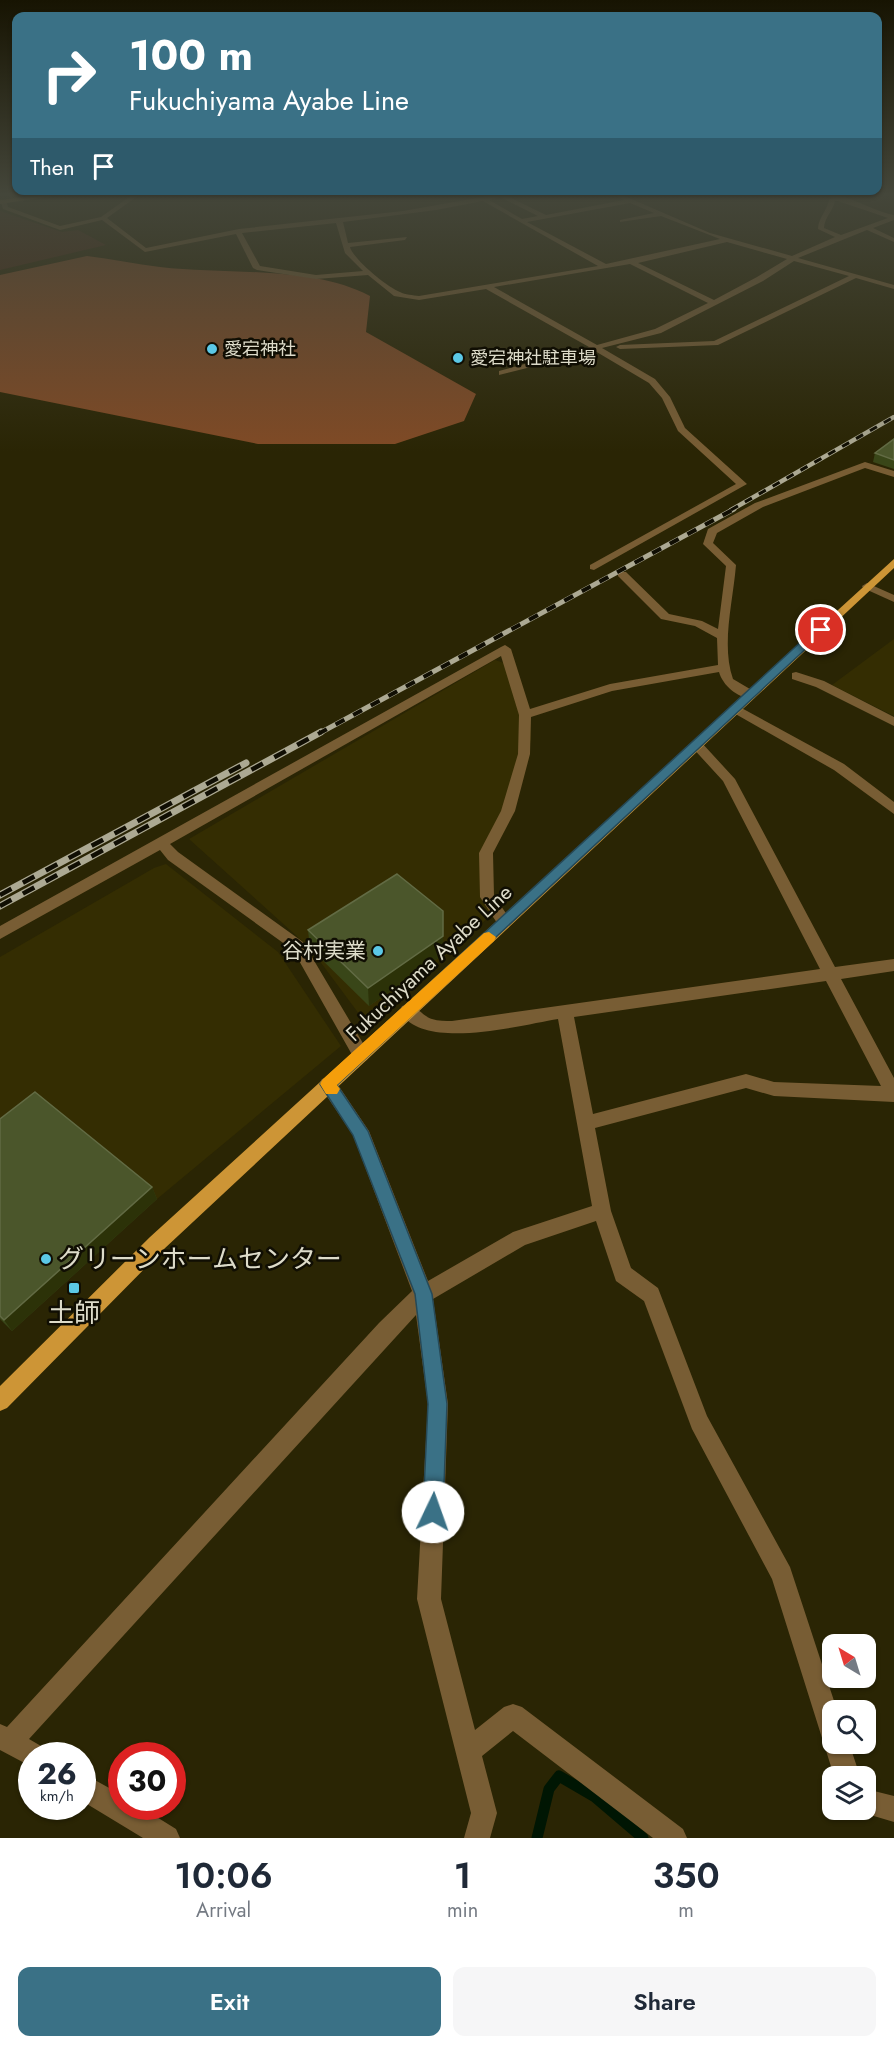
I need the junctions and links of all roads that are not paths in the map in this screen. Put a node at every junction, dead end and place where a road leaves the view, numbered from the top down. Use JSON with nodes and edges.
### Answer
{"nodes":[{"id":1,"x":379,"y":281,"type":"edge"},
{"id":2,"x":526,"y":281,"type":"edge"},
{"id":3,"x":669,"y":281,"type":"edge"},
{"id":4,"x":757,"y":281,"type":"edge"},
{"id":5,"x":845,"y":281,"type":"edge"},
{"id":6,"x":868,"y":281,"type":"edge"},
{"id":7,"x":894,"y":287,"type":"edge"},
{"id":8,"x":488,"y":288,"type":"junction"},
{"id":9,"x":715,"y":303,"type":"junction"},
{"id":10,"x":596,"y":347,"type":"junction"},
{"id":11,"x":502,"y":373,"type":"dead end"},
{"id":12,"x":894,"y":474,"type":"edge"},
{"id":13,"x":894,"y":562,"type":"edge"},
{"id":14,"x":594,"y":567,"type":"dead end"},
{"id":15,"x":622,"y":574,"type":"dead end"},
{"id":16,"x":867,"y":586,"type":"junction"},
{"id":17,"x":894,"y":599,"type":"edge"},
{"id":18,"x":724,"y":637,"type":"junction"},
{"id":19,"x":725,"y":667,"type":"junction"},
{"id":20,"x":796,"y":676,"type":"dead end"},
{"id":21,"x":751,"y":694,"type":"junction"},
{"id":22,"x":736,"y":709,"type":"junction"},
{"id":23,"x":525,"y":715,"type":"junction"},
{"id":24,"x":894,"y":722,"type":"edge"},
{"id":25,"x":696,"y":745,"type":"junction"},
{"id":26,"x":894,"y":809,"type":"edge"},
{"id":27,"x":161,"y":842,"type":"junction"},
{"id":28,"x":504,"y":922,"type":"junction"},
{"id":29,"x":0,"y":933,"type":"edge"},
{"id":30,"x":894,"y":965,"type":"edge"},
{"id":31,"x":832,"y":976,"type":"junction"},
{"id":32,"x":408,"y":1011,"type":"junction"},
{"id":33,"x":565,"y":1013,"type":"junction"},
{"id":34,"x":361,"y":1055,"type":"junction"},
{"id":35,"x":328,"y":1084,"type":"junction"},
{"id":36,"x":894,"y":1094,"type":"edge"},
{"id":37,"x":586,"y":1123,"type":"junction"},
{"id":38,"x":602,"y":1211,"type":"junction"},
{"id":39,"x":423,"y":1294,"type":"junction"},
{"id":40,"x":0,"y":1401,"type":"edge"},
{"id":41,"x":822,"y":1701,"type":"edge"},
{"id":42,"x":5,"y":1739,"type":"edge"},
{"id":43,"x":18,"y":1747,"type":"edge"},
{"id":44,"x":468,"y":1752,"type":"junction"},
{"id":45,"x":96,"y":1795,"type":"edge"},
{"id":46,"x":876,"y":1804,"type":"edge"},
{"id":47,"x":894,"y":1809,"type":"edge"},
{"id":48,"x":167,"y":1838,"type":"edge"},
{"id":49,"x":477,"y":1838,"type":"edge"},
{"id":50,"x":674,"y":1838,"type":"edge"}],
"edges":[{"from":1,"to":8,"type":"street"},
{"from":2,"to":8,"type":"street"},
{"from":3,"to":9,"type":"street"},
{"from":4,"to":9,"type":"street"},
{"from":5,"to":10,"type":"street"},
{"from":6,"to":7,"type":"street"},
{"from":8,"to":10,"type":"street"},
{"from":9,"to":10,"type":"street"},
{"from":10,"to":11,"type":"street"},
{"from":10,"to":14,"type":"street"},
{"from":12,"to":18,"type":"street"},
{"from":13,"to":16,"type":"main road","name":"Fukuchiyama Ayabe Line"},
{"from":15,"to":18,"type":"street"},
{"from":16,"to":17,"type":"street"},
{"from":16,"to":21,"type":"main road","name":"Fukuchiyama Ayabe Line"},
{"from":18,"to":19,"type":"street"},
{"from":19,"to":21,"type":"street"},
{"from":19,"to":23,"type":"street"},
{"from":20,"to":24,"type":"street"},
{"from":21,"to":22,"type":"main road","name":"Fukuchiyama Ayabe Line"},
{"from":22,"to":25,"type":"main road","name":"Fukuchiyama Ayabe Line"},
{"from":22,"to":26,"type":"street"},
{"from":23,"to":27,"type":"street"},
{"from":23,"to":28,"type":"street"},
{"from":25,"to":28,"type":"main road","name":"Fukuchiyama Ayabe Line"},
{"from":25,"to":31,"type":"street"},
{"from":27,"to":29,"type":"street"},
{"from":27,"to":34,"type":"street"},
{"from":28,"to":32,"type":"main road","name":"Fukuchiyama Ayabe Line"},
{"from":30,"to":31,"type":"street"},
{"from":31,"to":33,"type":"street"},
{"from":31,"to":36,"type":"street"},
{"from":32,"to":33,"type":"street"},
{"from":32,"to":34,"type":"main road","name":"Fukuchiyama Ayabe Line"},
{"from":33,"to":37,"type":"street"},
{"from":34,"to":35,"type":"main road","name":"Fukuchiyama Ayabe Line"},
{"from":35,"to":39,"type":"street"},
{"from":35,"to":40,"type":"main road","name":"Fukuchiyama Ayabe Line"},
{"from":36,"to":37,"type":"street"},
{"from":37,"to":38,"type":"street"},
{"from":38,"to":39,"type":"street"},
{"from":38,"to":41,"type":"street"},
{"from":39,"to":42,"type":"street"},
{"from":39,"to":44,"type":"street"},
{"from":42,"to":43,"type":"street"},
{"from":44,"to":49,"type":"street"},
{"from":44,"to":50,"type":"street"},
{"from":45,"to":48,"type":"street"},
{"from":46,"to":47,"type":"street"}]}
